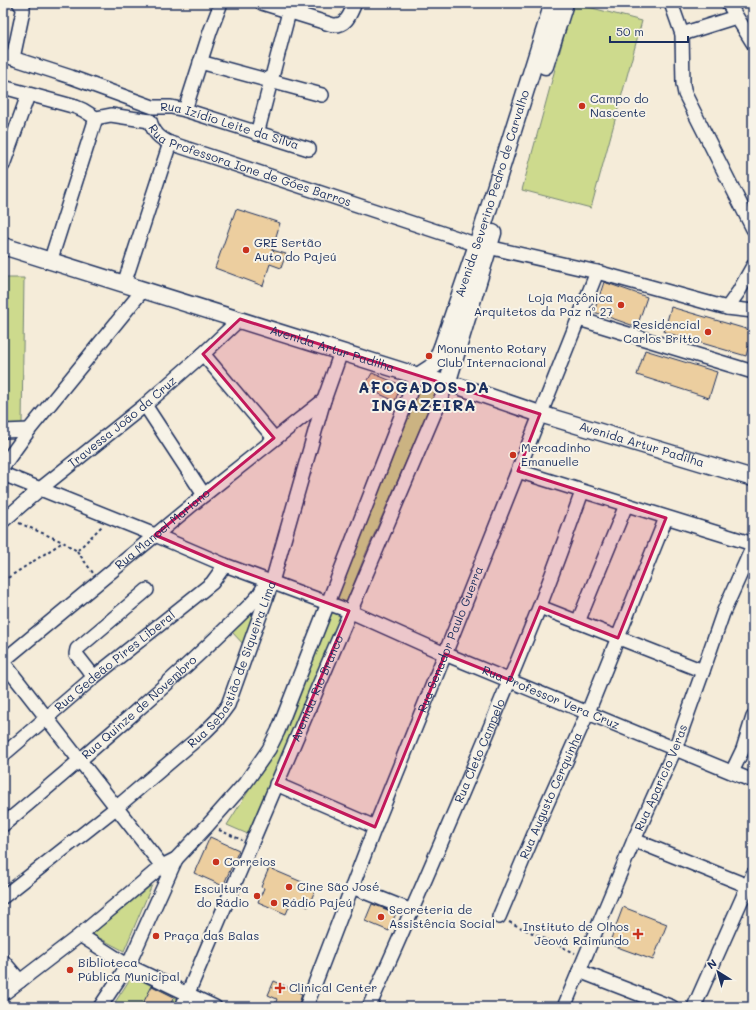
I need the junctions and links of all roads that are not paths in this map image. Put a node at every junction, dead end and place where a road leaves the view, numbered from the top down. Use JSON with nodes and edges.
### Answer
{"nodes":[{"id":1,"x":19,"y":3,"type":"edge"},
{"id":2,"x":221,"y":3,"type":"edge"},
{"id":3,"x":262,"y":3,"type":"edge"},
{"id":4,"x":355,"y":3,"type":"edge"},
{"id":5,"x":553,"y":3,"type":"edge"},
{"id":6,"x":565,"y":3,"type":"edge"},
{"id":7,"x":671,"y":3,"type":"edge"},
{"id":8,"x":728,"y":3,"type":"edge"},
{"id":9,"x":289,"y":12,"type":"junction"},
{"id":10,"x":736,"y":17,"type":"junction"},
{"id":11,"x":682,"y":34,"type":"junction"},
{"id":12,"x":753,"y":44,"type":"edge"},
{"id":13,"x":8,"y":57,"type":"edge"},
{"id":14,"x":200,"y":62,"type":"junction"},
{"id":15,"x":270,"y":82,"type":"junction"},
{"id":16,"x":3,"y":87,"type":"edge"},
{"id":17,"x":28,"y":95,"type":"junction"},
{"id":18,"x":322,"y":95,"type":"dead end"},
{"id":19,"x":153,"y":107,"type":"junction"},
{"id":20,"x":185,"y":110,"type":"junction"},
{"id":21,"x":96,"y":118,"type":"junction"},
{"id":22,"x":150,"y":121,"type":"junction"},
{"id":23,"x":257,"y":134,"type":"junction"},
{"id":24,"x":170,"y":143,"type":"junction"},
{"id":25,"x":309,"y":149,"type":"dead end"},
{"id":26,"x":3,"y":165,"type":"edge"},
{"id":27,"x":498,"y":198,"type":"junction"},
{"id":28,"x":753,"y":229,"type":"edge"},
{"id":29,"x":485,"y":240,"type":"junction"},
{"id":30,"x":3,"y":246,"type":"edge"},
{"id":31,"x":50,"y":262,"type":"junction"},
{"id":32,"x":752,"y":269,"type":"edge"},
{"id":33,"x":596,"y":272,"type":"junction"},
{"id":34,"x":124,"y":284,"type":"junction"},
{"id":35,"x":143,"y":290,"type":"junction"},
{"id":36,"x":727,"y":308,"type":"junction"},
{"id":37,"x":753,"y":311,"type":"edge"},
{"id":38,"x":240,"y":319,"type":"junction"},
{"id":39,"x":579,"y":319,"type":"junction"},
{"id":40,"x":341,"y":352,"type":"junction"},
{"id":41,"x":203,"y":354,"type":"junction"},
{"id":42,"x":753,"y":372,"type":"edge"},
{"id":43,"x":418,"y":376,"type":"junction"},
{"id":44,"x":446,"y":384,"type":"junction"},
{"id":45,"x":324,"y":400,"type":"junction"},
{"id":46,"x":145,"y":405,"type":"junction"},
{"id":47,"x":540,"y":414,"type":"junction"},
{"id":48,"x":29,"y":430,"type":"junction"},
{"id":49,"x":3,"y":431,"type":"edge"},
{"id":50,"x":274,"y":438,"type":"junction"},
{"id":51,"x":3,"y":466,"type":"edge"},
{"id":52,"x":518,"y":471,"type":"junction"},
{"id":53,"x":3,"y":474,"type":"edge"},
{"id":54,"x":753,"y":478,"type":"edge"},
{"id":55,"x":40,"y":488,"type":"junction"},
{"id":56,"x":582,"y":492,"type":"junction"},
{"id":57,"x":204,"y":495,"type":"junction"},
{"id":58,"x":626,"y":505,"type":"junction"},
{"id":59,"x":666,"y":518,"type":"junction"},
{"id":60,"x":5,"y":520,"type":"edge"},
{"id":61,"x":155,"y":535,"type":"junction"},
{"id":62,"x":753,"y":545,"type":"edge"},
{"id":63,"x":224,"y":565,"type":"junction"},
{"id":64,"x":269,"y":581,"type":"junction"},
{"id":65,"x":147,"y":590,"type":"dead end"},
{"id":66,"x":329,"y":603,"type":"junction"},
{"id":67,"x":540,"y":607,"type":"junction"},
{"id":68,"x":350,"y":611,"type":"junction"},
{"id":69,"x":578,"y":622,"type":"junction"},
{"id":70,"x":618,"y":638,"type":"junction"},
{"id":71,"x":445,"y":654,"type":"junction"},
{"id":72,"x":3,"y":662,"type":"edge"},
{"id":73,"x":703,"y":671,"type":"junction"},
{"id":74,"x":94,"y":677,"type":"junction"},
{"id":75,"x":510,"y":680,"type":"junction"},
{"id":76,"x":588,"y":712,"type":"junction"},
{"id":77,"x":753,"y":717,"type":"edge"},
{"id":78,"x":47,"y":718,"type":"junction"},
{"id":79,"x":675,"y":749,"type":"junction"},
{"id":80,"x":3,"y":755,"type":"edge"},
{"id":81,"x":81,"y":760,"type":"junction"},
{"id":82,"x":732,"y":772,"type":"junction"},
{"id":83,"x":753,"y":781,"type":"edge"},
{"id":84,"x":276,"y":784,"type":"junction"},
{"id":85,"x":117,"y":807,"type":"junction"},
{"id":86,"x":3,"y":825,"type":"edge"},
{"id":87,"x":375,"y":827,"type":"junction"},
{"id":88,"x":634,"y":840,"type":"junction"},
{"id":89,"x":176,"y":859,"type":"junction"},
{"id":90,"x":162,"y":866,"type":"junction"},
{"id":91,"x":753,"y":874,"type":"edge"},
{"id":92,"x":352,"y":887,"type":"junction"},
{"id":93,"x":750,"y":887,"type":"edge"},
{"id":94,"x":3,"y":897,"type":"edge"},
{"id":95,"x":412,"y":911,"type":"junction"},
{"id":96,"x":499,"y":917,"type":"road end"},
{"id":97,"x":80,"y":935,"type":"junction"},
{"id":98,"x":3,"y":961,"type":"edge"},
{"id":99,"x":127,"y":965,"type":"junction"},
{"id":100,"x":579,"y":971,"type":"junction"},
{"id":101,"x":20,"y":981,"type":"junction"},
{"id":102,"x":3,"y":994,"type":"edge"},
{"id":103,"x":188,"y":994,"type":"junction"},
{"id":104,"x":100,"y":1007,"type":"edge"},
{"id":105,"x":182,"y":1007,"type":"edge"},
{"id":106,"x":215,"y":1007,"type":"edge"},
{"id":107,"x":306,"y":1007,"type":"edge"},
{"id":108,"x":369,"y":1007,"type":"edge"},
{"id":109,"x":564,"y":1007,"type":"edge"},
{"id":110,"x":672,"y":1007,"type":"edge"},
{"id":111,"x":694,"y":1007,"type":"edge"}],
"edges":[{"from":1,"to":13,"type":"street","name":"Rua Izídio Leite da Silva"},
{"from":2,"to":14,"type":"street"},
{"from":3,"to":9,"type":"street"},
{"from":4,"to":9,"type":"street"},
{"from":5,"to":27,"type":"main road","name":"Avenida Severino Pedro de Carvalho"},
{"from":6,"to":27,"type":"main road","name":"Avenida Severino Pedro de Carvalho"},
{"from":7,"to":11,"type":"street"},
{"from":8,"to":10,"type":"street"},
{"from":9,"to":15,"type":"street"},
{"from":10,"to":11,"type":"street"},
{"from":10,"to":12,"type":"street"},
{"from":11,"to":28,"type":"street"},
{"from":13,"to":19,"type":"street","name":"Rua Izídio Leite da Silva"},
{"from":14,"to":15,"type":"street"},
{"from":14,"to":20,"type":"street"},
{"from":15,"to":18,"type":"street"},
{"from":15,"to":23,"type":"street"},
{"from":16,"to":17,"type":"street"},
{"from":17,"to":21,"type":"street"},
{"from":17,"to":26,"type":"street"},
{"from":19,"to":20,"type":"street","name":"Rua Izídio Leite da Silva"},
{"from":19,"to":22,"type":"street"},
{"from":20,"to":23,"type":"street","name":"Rua Izídio Leite da Silva"},
{"from":21,"to":22,"type":"street","name":"Rua Professora Ione de Góes Barros"},
{"from":21,"to":31,"type":"street"},
{"from":22,"to":24,"type":"street","name":"Rua Professora Ione de Góes Barros"},
{"from":23,"to":25,"type":"street","name":"Rua Izídio Leite da Silva"},
{"from":24,"to":29,"type":"street","name":"Rua Professora Ione de Góes Barros"},
{"from":24,"to":34,"type":"street"},
{"from":27,"to":29,"type":"main road","name":"Avenida Severino Pedro de Carvalho"},
{"from":29,"to":33,"type":"street","name":"Rua Professora Ione de Góes Barros"},
{"from":29,"to":43,"type":"main road","name":"Avenida Severino Pedro de Carvalho"},
{"from":29,"to":44,"type":"main road","name":"Avenida Severino Pedro de Carvalho"},
{"from":30,"to":31,"type":"main road","name":"Avenida Artur Padilha"},
{"from":31,"to":34,"type":"main road","name":"Avenida Artur Padilha"},
{"from":32,"to":36,"type":"street"},
{"from":33,"to":36,"type":"street","name":"Rua Professora Ione de Góes Barros"},
{"from":33,"to":39,"type":"street","name":"Rua Senador Paulo Guerra"},
{"from":34,"to":35,"type":"main road","name":"Avenida Artur Padilha"},
{"from":35,"to":38,"type":"main road","name":"Avenida Artur Padilha"},
{"from":35,"to":48,"type":"street"},
{"from":36,"to":37,"type":"street","name":"Rua Professora Ione de Góes Barros"},
{"from":38,"to":40,"type":"main road","name":"Avenida Artur Padilha"},
{"from":38,"to":41,"type":"street","name":"Travessa João da Cruz"},
{"from":39,"to":42,"type":"street"},
{"from":39,"to":47,"type":"street","name":"Rua Senador Paulo Guerra"},
{"from":40,"to":43,"type":"main road","name":"Avenida Artur Padilha"},
{"from":40,"to":45,"type":"street","name":"Rua Sebastião de Siqueira Lima"},
{"from":41,"to":46,"type":"street","name":"Travessa João da Cruz"},
{"from":41,"to":50,"type":"street"},
{"from":43,"to":44,"type":"main road","name":"Avenida Artur Padilha"},
{"from":43,"to":66,"type":"street","name":"Avenida Rio Branco"},
{"from":44,"to":47,"type":"main road","name":"Avenida Artur Padilha"},
{"from":44,"to":68,"type":"street","name":"Avenida Rio Branco"},
{"from":45,"to":50,"type":"street","name":"Rua Manoel Mariano"},
{"from":45,"to":64,"type":"street","name":"Rua Sebastião de Siqueira Lima"},
{"from":46,"to":55,"type":"street","name":"Travessa João da Cruz"},
{"from":46,"to":57,"type":"street"},
{"from":47,"to":52,"type":"street","name":"Rua Senador Paulo Guerra"},
{"from":47,"to":54,"type":"main road","name":"Avenida Artur Padilha"},
{"from":48,"to":49,"type":"street"},
{"from":48,"to":51,"type":"street"},
{"from":50,"to":57,"type":"street","name":"Rua Manoel Mariano"},
{"from":52,"to":56,"type":"street"},
{"from":52,"to":71,"type":"street","name":"Rua Senador Paulo Guerra"},
{"from":53,"to":55,"type":"street","name":"Rua Professor Vera Cruz"},
{"from":55,"to":60,"type":"street","name":"Travessa João da Cruz"},
{"from":55,"to":61,"type":"street","name":"Rua Professor Vera Cruz"},
{"from":56,"to":58,"type":"street"},
{"from":56,"to":67,"type":"street","name":"Rua Cleto Campelo"},
{"from":57,"to":61,"type":"street","name":"Rua Manoel Mariano"},
{"from":58,"to":59,"type":"street"},
{"from":58,"to":69,"type":"street"},
{"from":59,"to":62,"type":"street"},
{"from":59,"to":70,"type":"street","name":"Rua Augusto Cerquinha"},
{"from":61,"to":63,"type":"street","name":"Rua Professor Vera Cruz"},
{"from":61,"to":72,"type":"street","name":"Rua Manoel Mariano"},
{"from":62,"to":73,"type":"street","name":"Rua Aparício Veras"},
{"from":63,"to":64,"type":"street","name":"Rua Professor Vera Cruz"},
{"from":63,"to":74,"type":"street","name":"Rua Gedeão Pires Liberal"},
{"from":64,"to":66,"type":"street","name":"Rua Professor Vera Cruz"},
{"from":64,"to":81,"type":"street","name":"Rua Quinze de Novembro"},
{"from":64,"to":85,"type":"street","name":"Rua Sebastião de Siqueira Lima"},
{"from":65,"to":74,"type":"street"},
{"from":66,"to":68,"type":"street","name":"Rua Professor Vera Cruz"},
{"from":66,"to":89,"type":"street","name":"Avenida Rio Branco"},
{"from":67,"to":69,"type":"street"},
{"from":67,"to":75,"type":"street","name":"Rua Cleto Campelo"},
{"from":68,"to":71,"type":"street","name":"Rua Professor Vera Cruz"},
{"from":68,"to":84,"type":"street","name":"Avenida Rio Branco"},
{"from":69,"to":70,"type":"street"},
{"from":70,"to":73,"type":"street"},
{"from":70,"to":76,"type":"street","name":"Rua Augusto Cerquinha"},
{"from":71,"to":75,"type":"street","name":"Rua Professor Vera Cruz"},
{"from":71,"to":87,"type":"street","name":"Rua Senador Paulo Guerra"},
{"from":72,"to":78,"type":"street"},
{"from":73,"to":79,"type":"street","name":"Rua Aparício Veras"},
{"from":74,"to":78,"type":"street","name":"Rua Gedeão Pires Liberal"},
{"from":75,"to":76,"type":"street","name":"Rua Professor Vera Cruz"},
{"from":75,"to":95,"type":"street","name":"Rua Cleto Campelo"},
{"from":76,"to":79,"type":"street","name":"Rua Professor Vera Cruz"},
{"from":76,"to":96,"type":"street","name":"Rua Augusto Cerquinha"},
{"from":77,"to":82,"type":"street"},
{"from":78,"to":80,"type":"street","name":"Rua Gedeão Pires Liberal"},
{"from":78,"to":81,"type":"street"},
{"from":79,"to":82,"type":"street","name":"Rua Professor Vera Cruz"},
{"from":79,"to":88,"type":"street","name":"Rua Aparício Veras"},
{"from":81,"to":85,"type":"street"},
{"from":81,"to":86,"type":"street","name":"Rua Quinze de Novembro"},
{"from":82,"to":83,"type":"street","name":"Rua Professor Vera Cruz"},
{"from":84,"to":87,"type":"street"},
{"from":84,"to":103,"type":"street","name":"Avenida Rio Branco"},
{"from":85,"to":90,"type":"street"},
{"from":85,"to":94,"type":"street","name":"Rua Sebastião de Siqueira Lima"},
{"from":87,"to":92,"type":"street","name":"Rua Senador Paulo Guerra"},
{"from":88,"to":93,"type":"street"},
{"from":88,"to":100,"type":"street","name":"Rua Aparício Veras"},
{"from":89,"to":90,"type":"street"},
{"from":89,"to":99,"type":"street"},
{"from":90,"to":97,"type":"street"},
{"from":91,"to":93,"type":"street"},
{"from":92,"to":95,"type":"street"},
{"from":92,"to":107,"type":"street","name":"Rua Senador Paulo Guerra"},
{"from":93,"to":111,"type":"street"},
{"from":95,"to":108,"type":"street","name":"Rua Cleto Campelo"},
{"from":97,"to":99,"type":"street"},
{"from":97,"to":101,"type":"street"},
{"from":98,"to":101,"type":"street"},
{"from":99,"to":103,"type":"street"},
{"from":99,"to":104,"type":"street"},
{"from":100,"to":109,"type":"street","name":"Rua Aparício Veras"},
{"from":100,"to":110,"type":"street"},
{"from":101,"to":102,"type":"street"},
{"from":103,"to":105,"type":"street","name":"Avenida Rio Branco"},
{"from":103,"to":106,"type":"street"}]}
